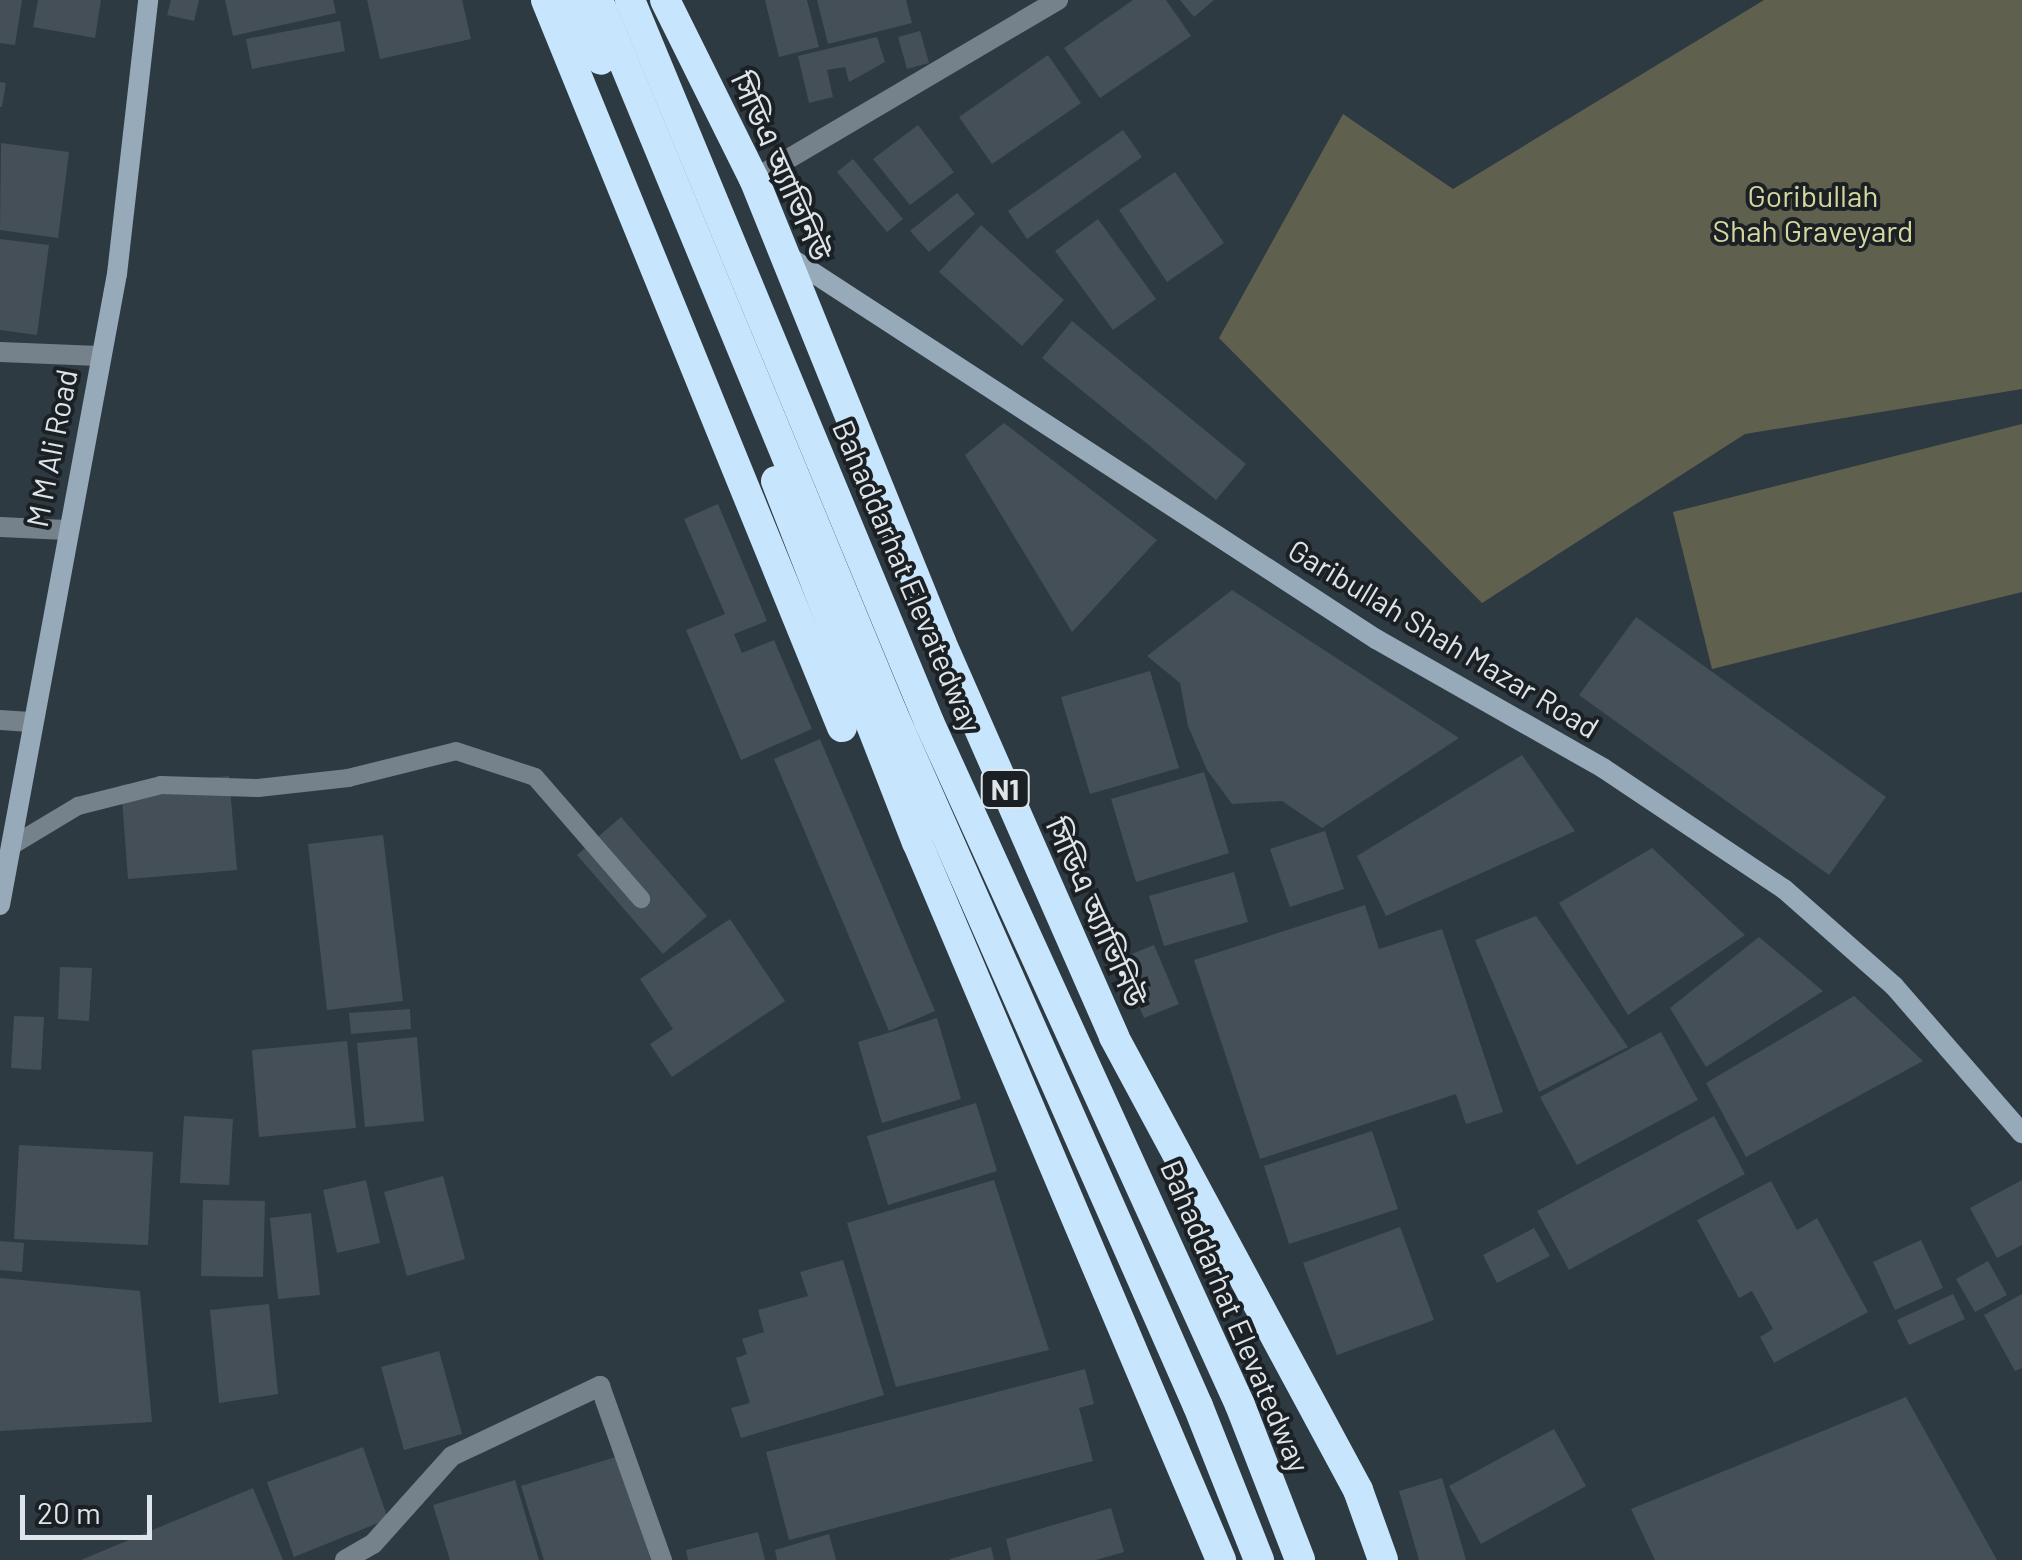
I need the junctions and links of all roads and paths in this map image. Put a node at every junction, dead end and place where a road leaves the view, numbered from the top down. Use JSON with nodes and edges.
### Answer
{"nodes":[{"id":1,"x":148,"y":0,"type":"edge"},
{"id":2,"x":546,"y":0,"type":"edge"},
{"id":3,"x":575,"y":0,"type":"edge"},
{"id":4,"x":598,"y":0,"type":"edge"},
{"id":5,"x":630,"y":0,"type":"edge"},
{"id":6,"x":665,"y":0,"type":"edge"},
{"id":7,"x":1058,"y":0,"type":"edge"},
{"id":8,"x":754,"y":179,"type":"junction"},
{"id":9,"x":784,"y":254,"type":"junction"},
{"id":10,"x":0,"y":352,"type":"edge"},
{"id":11,"x":99,"y":356,"type":"junction"},
{"id":12,"x":0,"y":528,"type":"edge"},
{"id":13,"x":66,"y":530,"type":"junction"},
{"id":14,"x":0,"y":720,"type":"edge"},
{"id":15,"x":30,"y":722,"type":"junction"},
{"id":16,"x":842,"y":727,"type":"dead end"},
{"id":17,"x":13,"y":845,"type":"junction"},
{"id":18,"x":641,"y":899,"type":"dead end"},
{"id":19,"x":0,"y":906,"type":"edge"},
{"id":20,"x":2022,"y":1133,"type":"edge"},
{"id":21,"x":345,"y":1560,"type":"edge"},
{"id":22,"x":662,"y":1560,"type":"edge"},
{"id":23,"x":1220,"y":1560,"type":"edge"},
{"id":24,"x":1259,"y":1560,"type":"edge"},
{"id":25,"x":1300,"y":1560,"type":"edge"},
{"id":26,"x":1383,"y":1560,"type":"edge"}],
"edges":[{"from":1,"to":11,"type":"street","name":"M M Ali Road"},
{"from":2,"to":16,"type":"highway"},
{"from":3,"to":23,"type":"highway"},
{"from":4,"to":24,"type":"highway"},
{"from":5,"to":25,"type":"highway","name":"Bahaddarhat Elevatedway"},
{"from":6,"to":8,"type":"highway","name":"সিডিএ অ্যাভিনিউ","number":"N1"},
{"from":7,"to":8,"type":"street"},
{"from":8,"to":9,"type":"highway","name":"সিডিএ অ্যাভিনিউ","number":"N1"},
{"from":9,"to":20,"type":"street","name":"Garibullah Shah Mazar Road"},
{"from":9,"to":26,"type":"highway","name":"সিডিএ অ্যাভিনিউ","number":"N1"},
{"from":10,"to":11,"type":"street"},
{"from":11,"to":13,"type":"street","name":"M M Ali Road"},
{"from":12,"to":13,"type":"street"},
{"from":13,"to":15,"type":"street","name":"M M Ali Road"},
{"from":14,"to":15,"type":"street"},
{"from":15,"to":17,"type":"street","name":"M M Ali Road"},
{"from":17,"to":18,"type":"lane"},
{"from":17,"to":19,"type":"street","name":"M M Ali Road"},
{"from":21,"to":22,"type":"street"}]}
